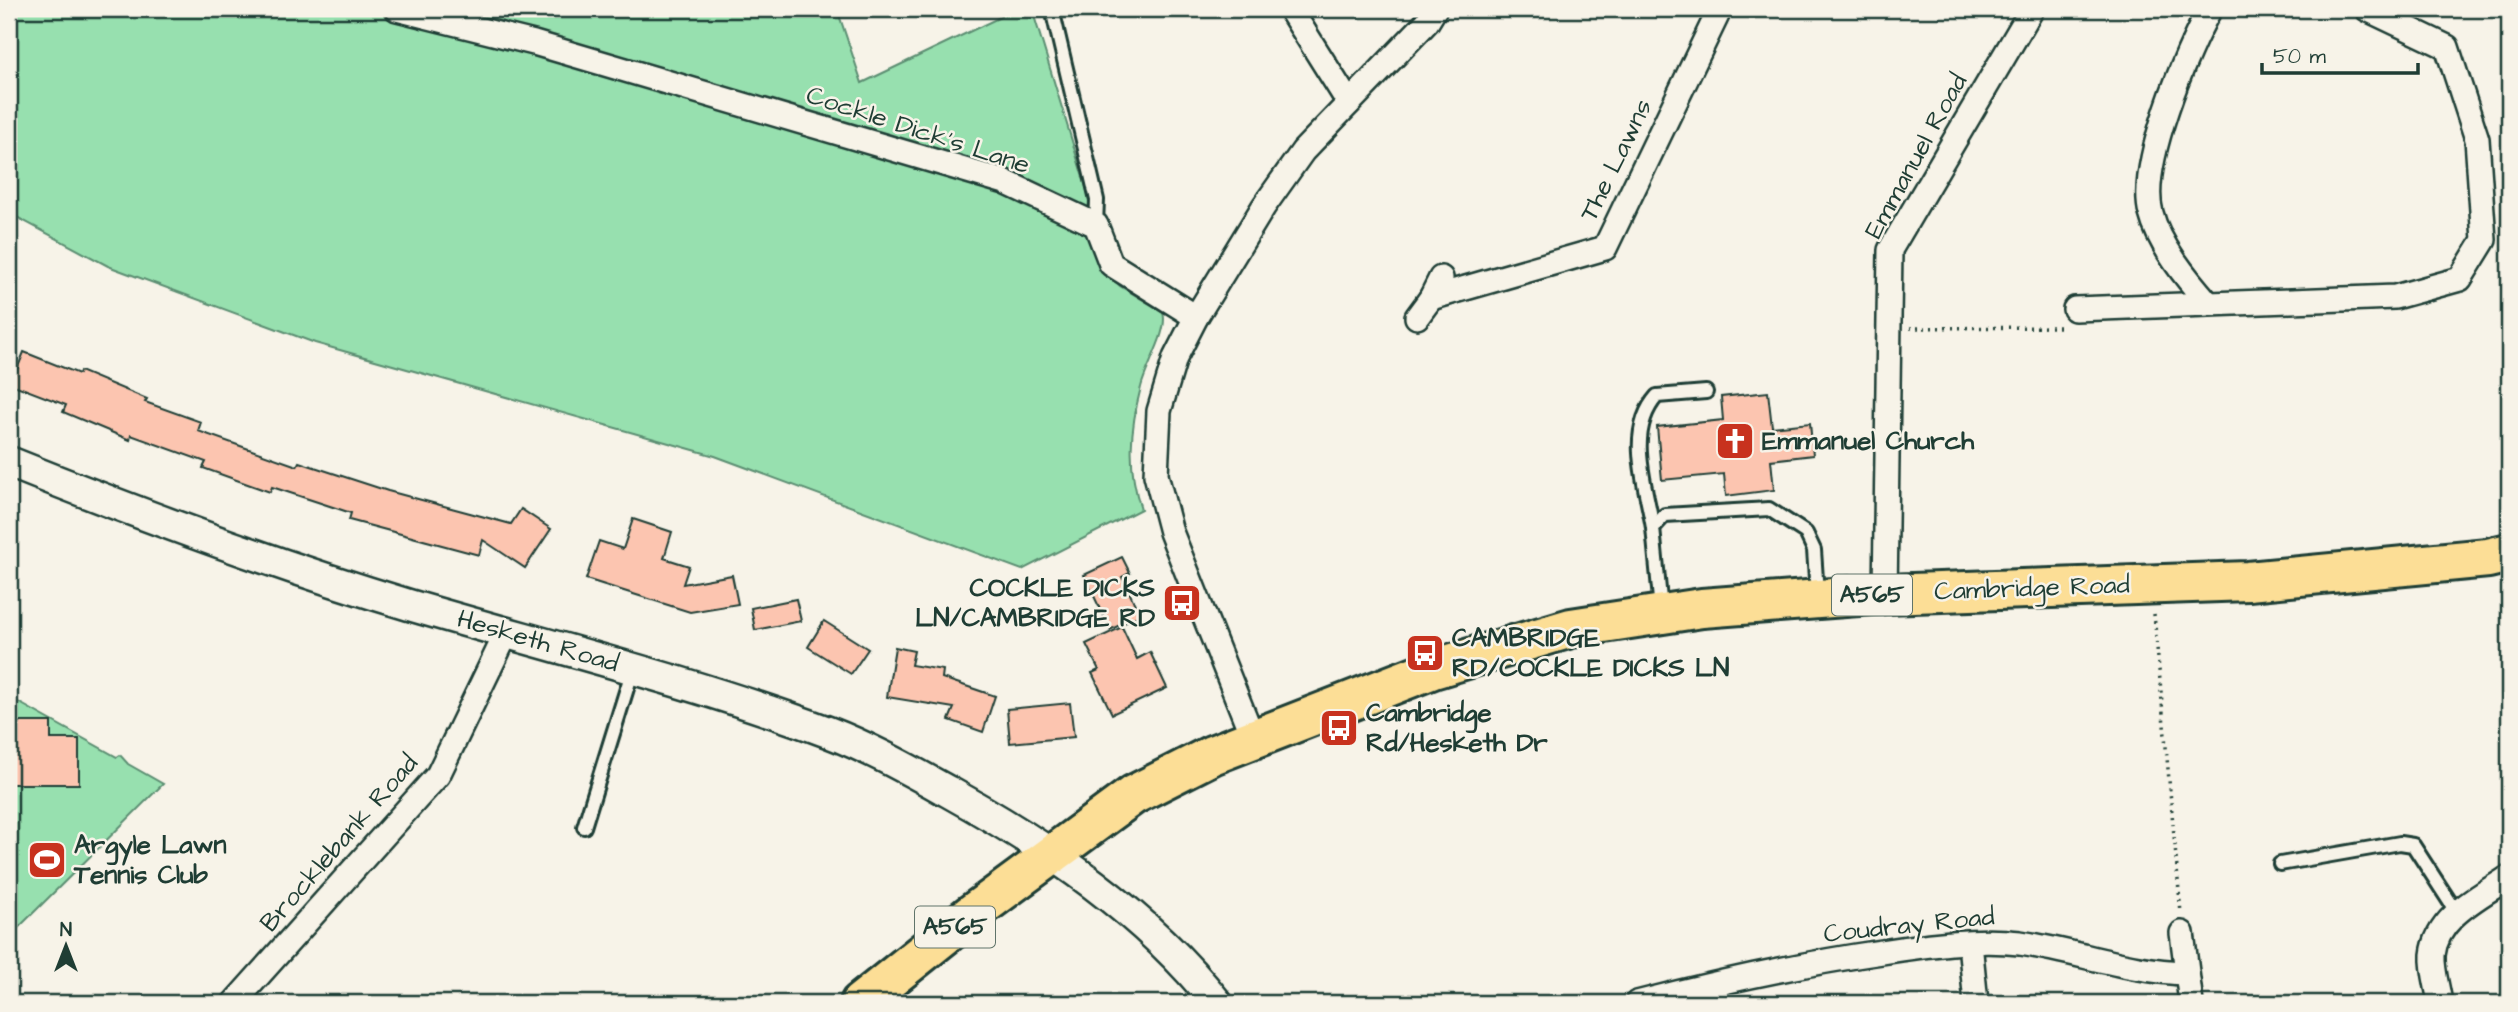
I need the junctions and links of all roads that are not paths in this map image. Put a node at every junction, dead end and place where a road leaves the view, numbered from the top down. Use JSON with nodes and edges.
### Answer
{"nodes":[{"id":1,"x":396,"y":9,"type":"edge"},
{"id":2,"x":1052,"y":9,"type":"edge"},
{"id":3,"x":1290,"y":9,"type":"edge"},
{"id":4,"x":1435,"y":9,"type":"edge"},
{"id":5,"x":1720,"y":9,"type":"edge"},
{"id":6,"x":2032,"y":9,"type":"edge"},
{"id":7,"x":2210,"y":9,"type":"edge"},
{"id":8,"x":2367,"y":9,"type":"edge"},
{"id":9,"x":1349,"y":103,"type":"junction"},
{"id":10,"x":1096,"y":225,"type":"junction"},
{"id":11,"x":2208,"y":303,"type":"junction"},
{"id":12,"x":2075,"y":309,"type":"road end"},
{"id":13,"x":1195,"y":317,"type":"junction"},
{"id":14,"x":1417,"y":317,"type":"dead end"},
{"id":15,"x":1706,"y":392,"type":"dead end"},
{"id":16,"x":9,"y":462,"type":"edge"},
{"id":17,"x":1653,"y":528,"type":"junction"},
{"id":18,"x":2509,"y":553,"type":"edge"},
{"id":19,"x":1885,"y":594,"type":"junction"},
{"id":20,"x":1818,"y":599,"type":"junction"},
{"id":21,"x":1661,"y":614,"type":"junction"},
{"id":22,"x":507,"y":632,"type":"junction"},
{"id":23,"x":633,"y":668,"type":"junction"},
{"id":24,"x":1253,"y":738,"type":"junction"},
{"id":25,"x":584,"y":827,"type":"dead end"},
{"id":26,"x":1052,"y":853,"type":"junction"},
{"id":27,"x":2280,"y":864,"type":"dead end"},
{"id":28,"x":2506,"y":879,"type":"dead end"},
{"id":29,"x":2457,"y":913,"type":"junction"},
{"id":30,"x":2182,"y":933,"type":"road end"},
{"id":31,"x":1970,"y":943,"type":"junction"},
{"id":32,"x":2187,"y":974,"type":"junction"},
{"id":33,"x":234,"y":1003,"type":"edge"},
{"id":34,"x":860,"y":1003,"type":"edge"},
{"id":35,"x":1217,"y":1003,"type":"edge"},
{"id":36,"x":1637,"y":1003,"type":"edge"},
{"id":37,"x":1976,"y":1003,"type":"edge"},
{"id":38,"x":2191,"y":1003,"type":"edge"},
{"id":39,"x":2440,"y":1003,"type":"edge"}],
"edges":[{"from":1,"to":10,"type":"street","name":"Cockle Dick's Lane"},
{"from":2,"to":10,"type":"lane"},
{"from":3,"to":9,"type":"street"},
{"from":4,"to":9,"type":"street"},
{"from":5,"to":14,"type":"street","name":"The Lawns"},
{"from":6,"to":19,"type":"street","name":"Emmanuel Road"},
{"from":7,"to":11,"type":"street"},
{"from":8,"to":11,"type":"street"},
{"from":9,"to":13,"type":"street"},
{"from":10,"to":13,"type":"street"},
{"from":11,"to":12,"type":"street"},
{"from":13,"to":24,"type":"street"},
{"from":15,"to":17,"type":"lane"},
{"from":16,"to":22,"type":"street","name":"Hesketh Road"},
{"from":17,"to":20,"type":"lane"},
{"from":17,"to":21,"type":"lane"},
{"from":18,"to":19,"type":"highway","name":"Cambridge Road","number":"A565"},
{"from":19,"to":20,"type":"highway","name":"Cambridge Road","number":"A565"},
{"from":20,"to":21,"type":"highway","name":"Cambridge Road","number":"A565"},
{"from":21,"to":24,"type":"highway","name":"Cambridge Road","number":"A565"},
{"from":22,"to":23,"type":"street","name":"Hesketh Road"},
{"from":22,"to":33,"type":"street","name":"Brocklebank Road"},
{"from":23,"to":25,"type":"lane"},
{"from":23,"to":26,"type":"street","name":"Hesketh Road"},
{"from":24,"to":26,"type":"highway","name":"Cambridge Road","number":"A565"},
{"from":26,"to":34,"type":"highway","name":"Cambridge Road","number":"A565"},
{"from":26,"to":35,"type":"street","name":"Hesketh Road"},
{"from":27,"to":29,"type":"lane"},
{"from":28,"to":29,"type":"street"},
{"from":29,"to":39,"type":"street"},
{"from":30,"to":32,"type":"street"},
{"from":31,"to":32,"type":"street","name":"Coudray Road"},
{"from":31,"to":36,"type":"street","name":"Coudray Road"},
{"from":31,"to":37,"type":"street"},
{"from":32,"to":38,"type":"street"}]}
